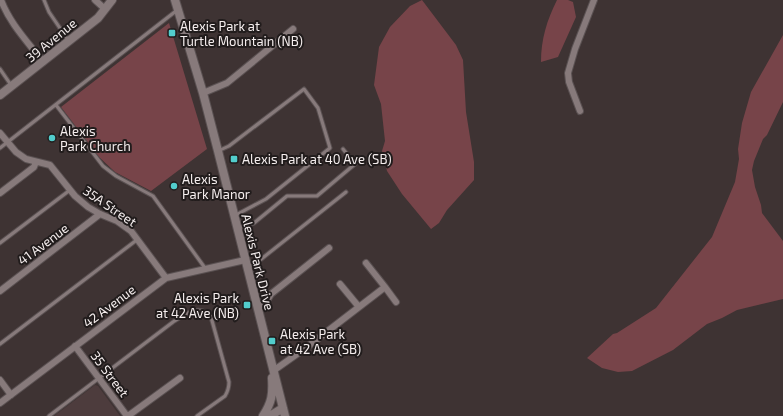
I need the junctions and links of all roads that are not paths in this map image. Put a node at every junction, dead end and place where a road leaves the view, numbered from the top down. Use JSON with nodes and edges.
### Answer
{"nodes":[{"id":1,"x":1,"y":0,"type":"edge"},
{"id":2,"x":44,"y":0,"type":"edge"},
{"id":3,"x":95,"y":0,"type":"edge"},
{"id":4,"x":112,"y":0,"type":"edge"},
{"id":5,"x":175,"y":0,"type":"edge"},
{"id":6,"x":594,"y":0,"type":"edge"},
{"id":7,"x":105,"y":9,"type":"junction"},
{"id":8,"x":178,"y":10,"type":"junction"},
{"id":9,"x":293,"y":29,"type":"dead end"},
{"id":10,"x":69,"y":42,"type":"junction"},
{"id":11,"x":43,"y":62,"type":"junction"},
{"id":12,"x":0,"y":70,"type":"edge"},
{"id":13,"x":12,"y":86,"type":"junction"},
{"id":14,"x":203,"y":93,"type":"junction"},
{"id":15,"x":0,"y":95,"type":"edge"},
{"id":16,"x":56,"y":105,"type":"junction"},
{"id":17,"x":580,"y":111,"type":"dead end"},
{"id":18,"x":0,"y":133,"type":"edge"},
{"id":19,"x":8,"y":142,"type":"junction"},
{"id":20,"x":0,"y":148,"type":"edge"},
{"id":21,"x":343,"y":149,"type":"dead end"},
{"id":22,"x":218,"y":151,"type":"junction"},
{"id":23,"x":36,"y":162,"type":"junction"},
{"id":24,"x":70,"y":190,"type":"junction"},
{"id":25,"x":346,"y":192,"type":"dead end"},
{"id":26,"x":0,"y":193,"type":"edge"},
{"id":27,"x":100,"y":214,"type":"junction"},
{"id":28,"x":234,"y":216,"type":"junction"},
{"id":29,"x":238,"y":228,"type":"junction"},
{"id":30,"x":138,"y":240,"type":"junction"},
{"id":31,"x":0,"y":243,"type":"edge"},
{"id":32,"x":329,"y":248,"type":"dead end"},
{"id":33,"x":366,"y":263,"type":"dead end"},
{"id":34,"x":246,"y":264,"type":"junction"},
{"id":35,"x":205,"y":268,"type":"junction"},
{"id":36,"x":166,"y":278,"type":"junction"},
{"id":37,"x":340,"y":284,"type":"dead end"},
{"id":38,"x":385,"y":287,"type":"junction"},
{"id":39,"x":0,"y":291,"type":"edge"},
{"id":40,"x":396,"y":302,"type":"dead end"},
{"id":41,"x":257,"y":306,"type":"junction"},
{"id":42,"x":359,"y":307,"type":"junction"},
{"id":43,"x":0,"y":344,"type":"edge"},
{"id":44,"x":75,"y":346,"type":"junction"},
{"id":45,"x":272,"y":367,"type":"junction"},
{"id":46,"x":99,"y":378,"type":"junction"},
{"id":47,"x":180,"y":378,"type":"dead end"},
{"id":48,"x":0,"y":380,"type":"edge"},
{"id":49,"x":11,"y":395,"type":"junction"},
{"id":50,"x":0,"y":403,"type":"edge"},
{"id":51,"x":284,"y":413,"type":"edge"},
{"id":52,"x":49,"y":416,"type":"edge"},
{"id":53,"x":127,"y":416,"type":"edge"},
{"id":54,"x":197,"y":416,"type":"edge"},
{"id":55,"x":263,"y":416,"type":"edge"},
{"id":56,"x":270,"y":416,"type":"edge"}],
"edges":[{"from":1,"to":11,"type":"street"},
{"from":2,"to":10,"type":"lane"},
{"from":3,"to":7,"type":"street"},
{"from":4,"to":7,"type":"street","name":"39 Avenue"},
{"from":5,"to":8,"type":"street","name":"Alexis Park Drive"},
{"from":6,"to":17,"type":"street"},
{"from":7,"to":10,"type":"street","name":"39 Avenue"},
{"from":8,"to":14,"type":"street","name":"Alexis Park Drive"},
{"from":8,"to":16,"type":"lane"},
{"from":9,"to":14,"type":"street"},
{"from":10,"to":11,"type":"street","name":"39 Avenue"},
{"from":11,"to":13,"type":"street","name":"39 Avenue"},
{"from":12,"to":13,"type":"lane"},
{"from":13,"to":15,"type":"street","name":"39 Avenue"},
{"from":14,"to":22,"type":"street","name":"Alexis Park Drive"},
{"from":16,"to":19,"type":"lane"},
{"from":16,"to":35,"type":"lane"},
{"from":18,"to":19,"type":"street","name":"35A Street"},
{"from":19,"to":20,"type":"lane"},
{"from":19,"to":23,"type":"street","name":"35A Street"},
{"from":21,"to":29,"type":"lane"},
{"from":22,"to":28,"type":"street","name":"Alexis Park Drive"},
{"from":22,"to":28,"type":"lane"},
{"from":23,"to":24,"type":"street","name":"35A Street"},
{"from":23,"to":26,"type":"street"},
{"from":24,"to":27,"type":"street","name":"35A Street"},
{"from":24,"to":31,"type":"lane"},
{"from":25,"to":34,"type":"lane"},
{"from":27,"to":30,"type":"street","name":"35A Street"},
{"from":27,"to":39,"type":"street","name":"41 Avenue"},
{"from":28,"to":29,"type":"street","name":"Alexis Park Drive"},
{"from":29,"to":34,"type":"street","name":"Alexis Park Drive"},
{"from":30,"to":36,"type":"street","name":"35A Street"},
{"from":30,"to":43,"type":"lane"},
{"from":32,"to":41,"type":"street"},
{"from":33,"to":38,"type":"street"},
{"from":34,"to":35,"type":"street","name":"42 Avenue"},
{"from":34,"to":41,"type":"street","name":"Alexis Park Drive"},
{"from":35,"to":36,"type":"street","name":"42 Avenue"},
{"from":36,"to":44,"type":"street","name":"42 Avenue"},
{"from":37,"to":42,"type":"street"},
{"from":38,"to":40,"type":"street"},
{"from":38,"to":42,"type":"street"},
{"from":41,"to":45,"type":"street","name":"Alexis Park Drive"},
{"from":42,"to":45,"type":"street"},
{"from":44,"to":46,"type":"street","name":"35 Street"},
{"from":44,"to":49,"type":"street","name":"42 Avenue"},
{"from":45,"to":51,"type":"street","name":"Alexis Park Drive"},
{"from":45,"to":55,"type":"street"},
{"from":46,"to":52,"type":"lane"},
{"from":46,"to":53,"type":"street","name":"35 Street"},
{"from":46,"to":54,"type":"lane"},
{"from":47,"to":53,"type":"street"},
{"from":48,"to":49,"type":"street"},
{"from":49,"to":50,"type":"street","name":"42 Avenue"},
{"from":51,"to":56,"type":"street"}]}
